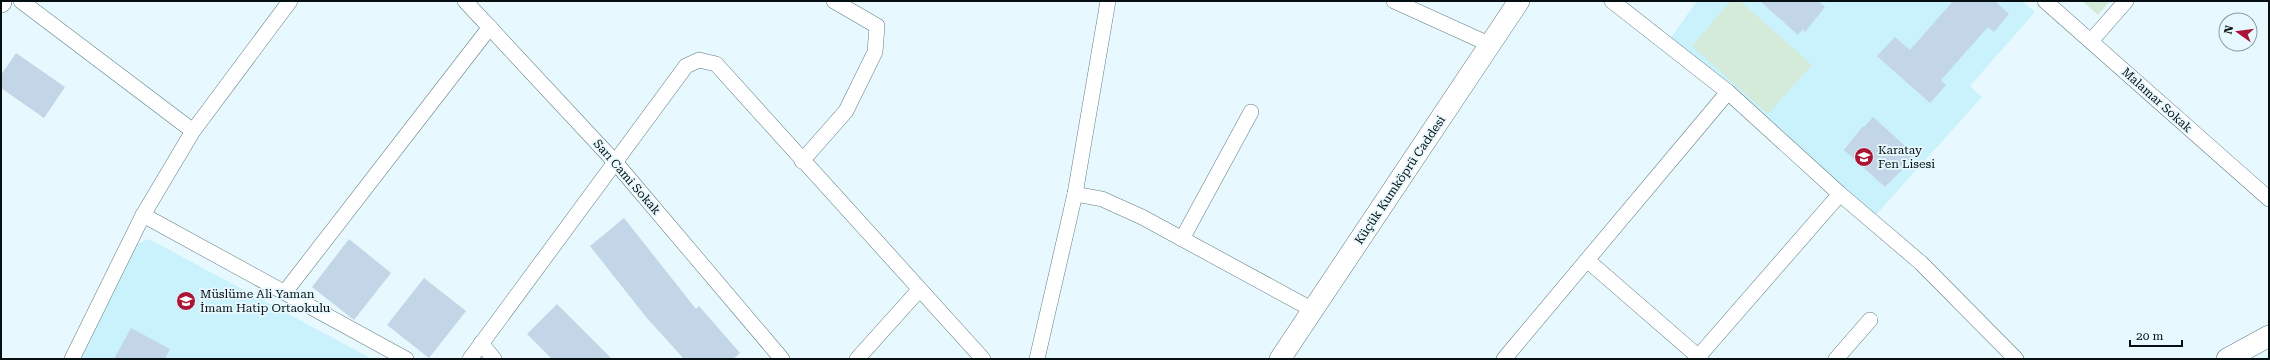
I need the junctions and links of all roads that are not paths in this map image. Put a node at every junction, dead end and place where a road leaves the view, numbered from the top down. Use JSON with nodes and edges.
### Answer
{"nodes":[{"id":1,"x":20,"y":1,"type":"edge"},
{"id":2,"x":290,"y":1,"type":"edge"},
{"id":3,"x":466,"y":1,"type":"edge"},
{"id":4,"x":834,"y":1,"type":"edge"},
{"id":5,"x":1108,"y":1,"type":"edge"},
{"id":6,"x":1394,"y":1,"type":"edge"},
{"id":7,"x":1519,"y":1,"type":"edge"},
{"id":8,"x":1612,"y":1,"type":"edge"},
{"id":9,"x":2045,"y":1,"type":"edge"},
{"id":10,"x":2126,"y":1,"type":"edge"},
{"id":11,"x":490,"y":28,"type":"junction"},
{"id":12,"x":2090,"y":41,"type":"junction"},
{"id":13,"x":1491,"y":45,"type":"junction"},
{"id":14,"x":1728,"y":92,"type":"junction"},
{"id":15,"x":1251,"y":112,"type":"dead end"},
{"id":16,"x":193,"y":131,"type":"junction"},
{"id":17,"x":802,"y":161,"type":"junction"},
{"id":18,"x":615,"y":162,"type":"junction"},
{"id":19,"x":1074,"y":194,"type":"junction"},
{"id":20,"x":1840,"y":194,"type":"junction"},
{"id":21,"x":2269,"y":200,"type":"edge"},
{"id":22,"x":143,"y":215,"type":"junction"},
{"id":23,"x":1182,"y":239,"type":"junction"},
{"id":24,"x":1586,"y":260,"type":"junction"},
{"id":25,"x":919,"y":290,"type":"junction"},
{"id":26,"x":285,"y":292,"type":"junction"},
{"id":27,"x":1313,"y":310,"type":"junction"},
{"id":28,"x":1870,"y":320,"type":"dead end"},
{"id":29,"x":2269,"y":336,"type":"edge"},
{"id":30,"x":481,"y":343,"type":"junction"},
{"id":31,"x":1699,"y":358,"type":"edge"},
{"id":32,"x":72,"y":359,"type":"edge"},
{"id":33,"x":406,"y":359,"type":"edge"},
{"id":34,"x":470,"y":359,"type":"edge"},
{"id":35,"x":494,"y":359,"type":"edge"},
{"id":36,"x":782,"y":359,"type":"edge"},
{"id":37,"x":857,"y":359,"type":"edge"},
{"id":38,"x":983,"y":359,"type":"edge"},
{"id":39,"x":1037,"y":359,"type":"edge"},
{"id":40,"x":1280,"y":359,"type":"edge"},
{"id":41,"x":1504,"y":359,"type":"edge"},
{"id":42,"x":1836,"y":359,"type":"edge"},
{"id":43,"x":2016,"y":359,"type":"edge"},
{"id":44,"x":2227,"y":359,"type":"edge"}],
"edges":[{"from":1,"to":16,"type":"street"},
{"from":2,"to":16,"type":"street"},
{"from":3,"to":11,"type":"street","name":"Sarı Cami Sokak"},
{"from":4,"to":17,"type":"street"},
{"from":5,"to":19,"type":"street"},
{"from":6,"to":13,"type":"street"},
{"from":7,"to":13,"type":"street","name":"Küçük Kumköprü Caddesi"},
{"from":8,"to":14,"type":"street"},
{"from":9,"to":12,"type":"street","name":"Malamar Sokak"},
{"from":10,"to":12,"type":"street"},
{"from":11,"to":18,"type":"street","name":"Sarı Cami Sokak"},
{"from":11,"to":26,"type":"street"},
{"from":12,"to":21,"type":"street","name":"Malamar Sokak"},
{"from":13,"to":27,"type":"street","name":"Küçük Kumköprü Caddesi"},
{"from":14,"to":20,"type":"street"},
{"from":14,"to":24,"type":"street"},
{"from":15,"to":23,"type":"street"},
{"from":16,"to":22,"type":"street"},
{"from":17,"to":18,"type":"street"},
{"from":17,"to":25,"type":"street"},
{"from":18,"to":30,"type":"street"},
{"from":18,"to":36,"type":"street","name":"Sarı Cami Sokak"},
{"from":19,"to":23,"type":"street"},
{"from":19,"to":39,"type":"street"},
{"from":20,"to":31,"type":"street"},
{"from":20,"to":43,"type":"street"},
{"from":22,"to":26,"type":"street"},
{"from":22,"to":32,"type":"street"},
{"from":23,"to":27,"type":"street"},
{"from":24,"to":31,"type":"street"},
{"from":24,"to":41,"type":"street"},
{"from":25,"to":37,"type":"street"},
{"from":25,"to":38,"type":"street"},
{"from":26,"to":33,"type":"street"},
{"from":27,"to":40,"type":"street","name":"Küçük Kumköprü Caddesi"},
{"from":28,"to":42,"type":"street"},
{"from":29,"to":44,"type":"street"},
{"from":30,"to":34,"type":"street"},
{"from":30,"to":35,"type":"street"}]}
